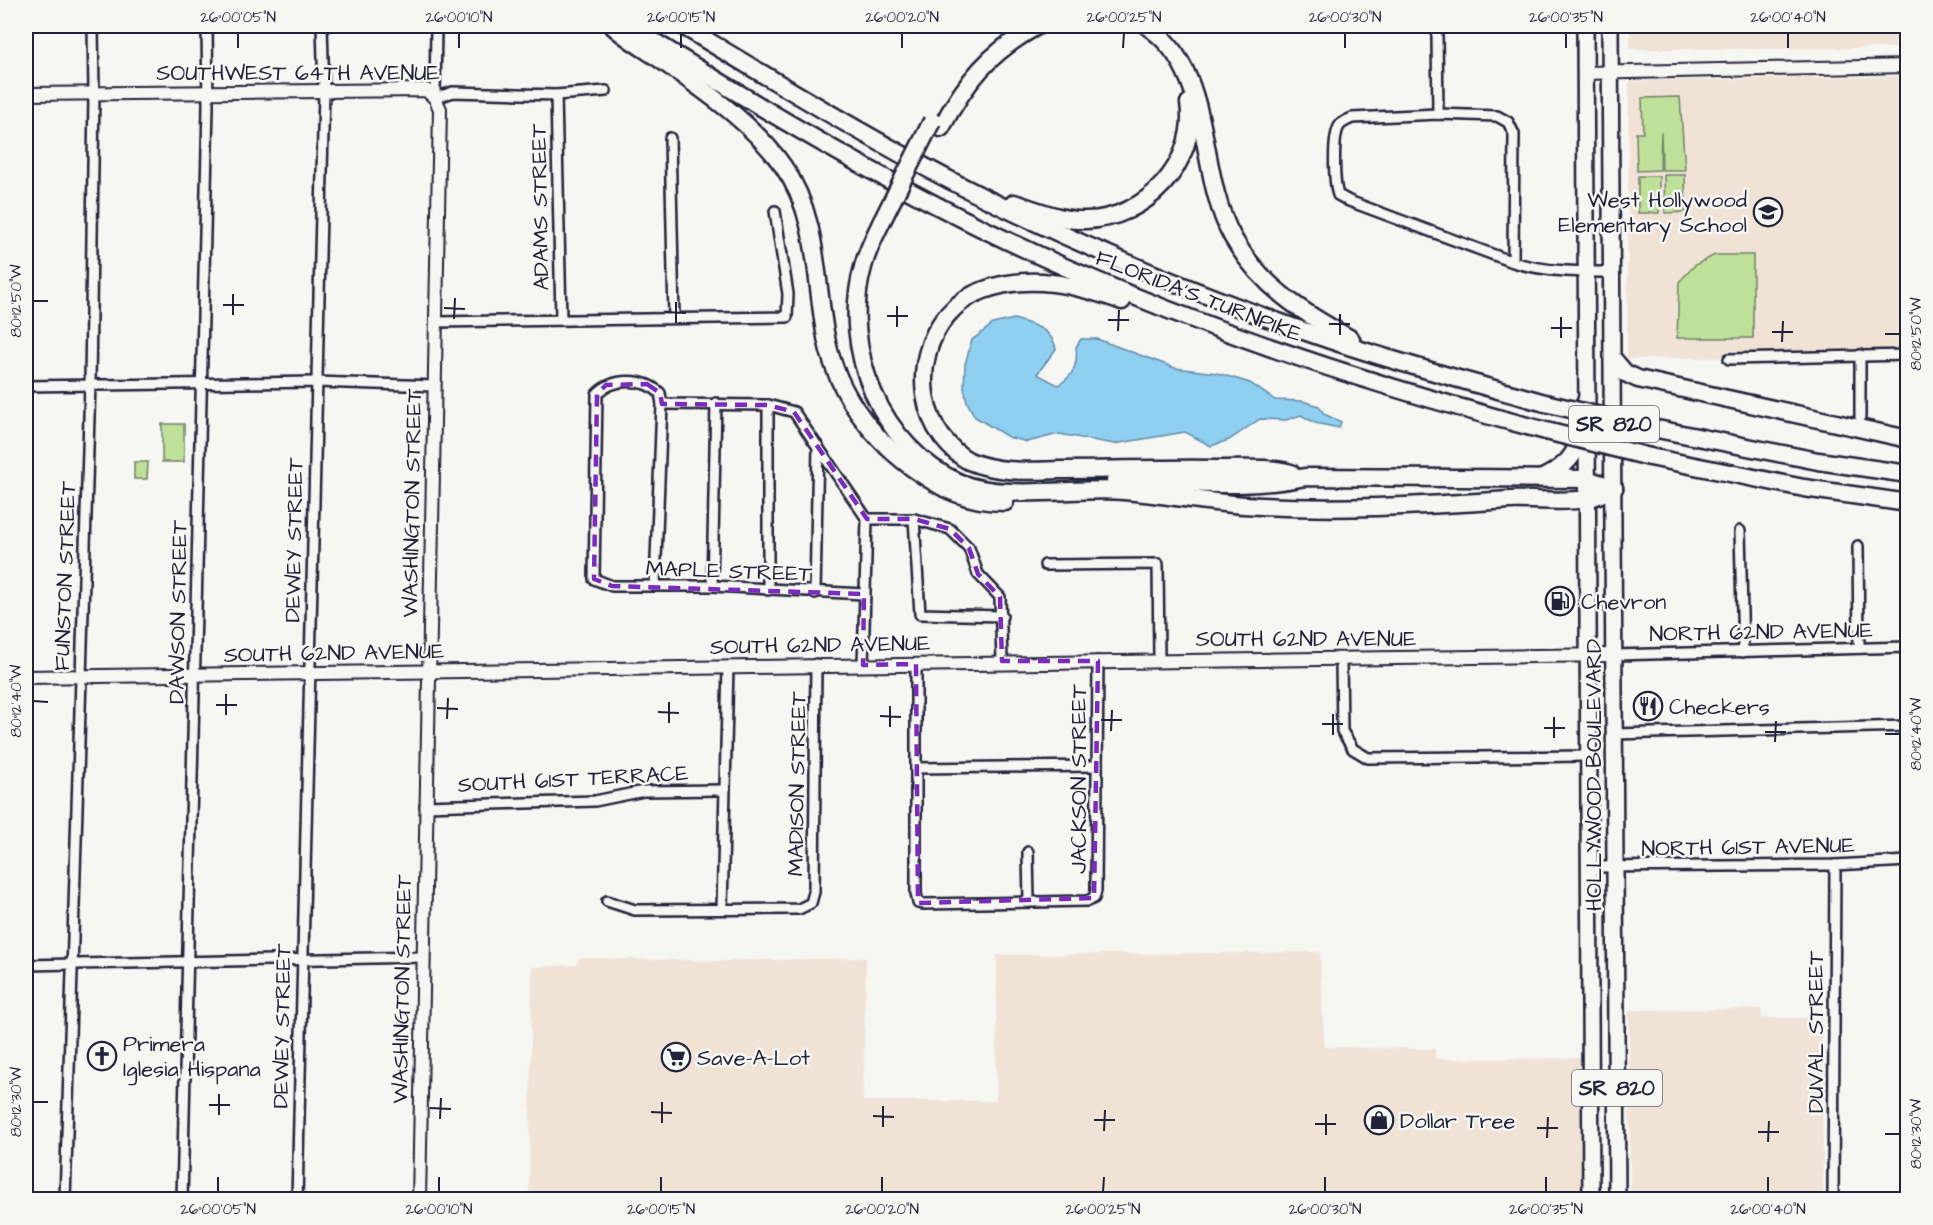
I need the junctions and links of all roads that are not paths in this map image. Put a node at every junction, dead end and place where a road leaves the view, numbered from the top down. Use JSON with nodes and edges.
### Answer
{"nodes":[{"id":1,"x":93,"y":26,"type":"edge"},
{"id":2,"x":207,"y":26,"type":"edge"},
{"id":3,"x":322,"y":26,"type":"edge"},
{"id":4,"x":436,"y":26,"type":"edge"},
{"id":5,"x":613,"y":26,"type":"edge"},
{"id":6,"x":629,"y":26,"type":"edge"},
{"id":7,"x":683,"y":26,"type":"edge"},
{"id":8,"x":1018,"y":26,"type":"edge"},
{"id":9,"x":1037,"y":26,"type":"edge"},
{"id":10,"x":1135,"y":26,"type":"edge"},
{"id":11,"x":1147,"y":26,"type":"edge"},
{"id":12,"x":1434,"y":26,"type":"edge"},
{"id":13,"x":1585,"y":26,"type":"edge"},
{"id":14,"x":1610,"y":26,"type":"edge"},
{"id":15,"x":1908,"y":66,"type":"edge"},
{"id":16,"x":1585,"y":73,"type":"junction"},
{"id":17,"x":1611,"y":73,"type":"junction"},
{"id":18,"x":324,"y":91,"type":"junction"},
{"id":19,"x":606,"y":91,"type":"dead end"},
{"id":20,"x":94,"y":93,"type":"junction"},
{"id":21,"x":208,"y":93,"type":"junction"},
{"id":22,"x":26,"y":94,"type":"edge"},
{"id":23,"x":556,"y":95,"type":"junction"},
{"id":24,"x":435,"y":98,"type":"junction"},
{"id":25,"x":1438,"y":114,"type":"junction"},
{"id":26,"x":937,"y":125,"type":"junction"},
{"id":27,"x":670,"y":138,"type":"dead end"},
{"id":28,"x":967,"y":189,"type":"junction"},
{"id":29,"x":775,"y":212,"type":"dead end"},
{"id":30,"x":886,"y":226,"type":"junction"},
{"id":31,"x":1513,"y":262,"type":"junction"},
{"id":32,"x":1585,"y":272,"type":"junction"},
{"id":33,"x":1612,"y":272,"type":"junction"},
{"id":34,"x":674,"y":316,"type":"junction"},
{"id":35,"x":561,"y":319,"type":"junction"},
{"id":36,"x":437,"y":322,"type":"junction"},
{"id":37,"x":1237,"y":336,"type":"junction"},
{"id":38,"x":1860,"y":355,"type":"junction"},
{"id":39,"x":1908,"y":355,"type":"edge"},
{"id":40,"x":1384,"y":357,"type":"junction"},
{"id":41,"x":1729,"y":359,"type":"dead end"},
{"id":42,"x":1614,"y":360,"type":"junction"},
{"id":43,"x":316,"y":382,"type":"junction"},
{"id":44,"x":202,"y":383,"type":"junction"},
{"id":45,"x":90,"y":384,"type":"junction"},
{"id":46,"x":26,"y":386,"type":"edge"},
{"id":47,"x":435,"y":386,"type":"junction"},
{"id":48,"x":1586,"y":401,"type":"junction"},
{"id":49,"x":717,"y":403,"type":"junction"},
{"id":50,"x":662,"y":404,"type":"junction"},
{"id":51,"x":768,"y":405,"type":"junction"},
{"id":52,"x":1860,"y":417,"type":"dead end"},
{"id":53,"x":1908,"y":439,"type":"edge"},
{"id":54,"x":818,"y":446,"type":"junction"},
{"id":55,"x":1908,"y":474,"type":"edge"},
{"id":56,"x":1305,"y":477,"type":"junction"},
{"id":57,"x":1587,"y":479,"type":"junction"},
{"id":58,"x":1539,"y":480,"type":"junction"},
{"id":59,"x":1614,"y":488,"type":"junction"},
{"id":60,"x":1168,"y":498,"type":"junction"},
{"id":61,"x":1587,"y":499,"type":"junction"},
{"id":62,"x":1908,"y":502,"type":"edge"},
{"id":63,"x":867,"y":519,"type":"junction"},
{"id":64,"x":914,"y":519,"type":"junction"},
{"id":65,"x":1740,"y":531,"type":"dead end"},
{"id":66,"x":1858,"y":546,"type":"dead end"},
{"id":67,"x":1045,"y":565,"type":"dead end"},
{"id":68,"x":655,"y":585,"type":"junction"},
{"id":69,"x":712,"y":586,"type":"junction"},
{"id":70,"x":768,"y":590,"type":"junction"},
{"id":71,"x":814,"y":593,"type":"junction"},
{"id":72,"x":864,"y":594,"type":"junction"},
{"id":73,"x":1002,"y":616,"type":"junction"},
{"id":74,"x":1908,"y":647,"type":"edge"},
{"id":75,"x":1859,"y":648,"type":"junction"},
{"id":76,"x":1743,"y":652,"type":"junction"},
{"id":77,"x":1615,"y":655,"type":"junction"},
{"id":78,"x":1588,"y":656,"type":"junction"},
{"id":79,"x":1158,"y":660,"type":"junction"},
{"id":80,"x":1341,"y":660,"type":"junction"},
{"id":81,"x":1002,"y":661,"type":"junction"},
{"id":82,"x":1098,"y":661,"type":"junction"},
{"id":83,"x":816,"y":664,"type":"junction"},
{"id":84,"x":916,"y":664,"type":"junction"},
{"id":85,"x":863,"y":665,"type":"junction"},
{"id":86,"x":728,"y":667,"type":"junction"},
{"id":87,"x":310,"y":673,"type":"junction"},
{"id":88,"x":427,"y":673,"type":"junction"},
{"id":89,"x":195,"y":675,"type":"junction"},
{"id":90,"x":81,"y":676,"type":"junction"},
{"id":91,"x":26,"y":677,"type":"edge"},
{"id":92,"x":1908,"y":726,"type":"edge"},
{"id":93,"x":1615,"y":734,"type":"junction"},
{"id":94,"x":1588,"y":756,"type":"junction"},
{"id":95,"x":1097,"y":766,"type":"junction"},
{"id":96,"x":916,"y":768,"type":"junction"},
{"id":97,"x":723,"y":790,"type":"junction"},
{"id":98,"x":425,"y":806,"type":"junction"},
{"id":99,"x":1028,"y":852,"type":"dead end"},
{"id":100,"x":1908,"y":861,"type":"edge"},
{"id":101,"x":1835,"y":865,"type":"junction"},
{"id":102,"x":1588,"y":867,"type":"junction"},
{"id":103,"x":1615,"y":867,"type":"junction"},
{"id":104,"x":607,"y":901,"type":"dead end"},
{"id":105,"x":1029,"y":902,"type":"junction"},
{"id":106,"x":722,"y":909,"type":"junction"},
{"id":107,"x":424,"y":957,"type":"junction"},
{"id":108,"x":302,"y":961,"type":"junction"},
{"id":109,"x":188,"y":962,"type":"junction"},
{"id":110,"x":72,"y":964,"type":"junction"},
{"id":111,"x":26,"y":965,"type":"edge"},
{"id":112,"x":65,"y":1200,"type":"edge"},
{"id":113,"x":182,"y":1200,"type":"edge"},
{"id":114,"x":297,"y":1200,"type":"edge"},
{"id":115,"x":419,"y":1200,"type":"edge"},
{"id":116,"x":1591,"y":1200,"type":"edge"},
{"id":117,"x":1617,"y":1200,"type":"edge"},
{"id":118,"x":1833,"y":1200,"type":"edge"}],
"edges":[{"from":1,"to":20,"type":"street","name":"FUNSTON STREET"},
{"from":2,"to":21,"type":"street","name":"DAWSON STREET"},
{"from":3,"to":18,"type":"street","name":"DEWEY STREET"},
{"from":4,"to":24,"type":"street","name":"WASHINGTON STREET"},
{"from":5,"to":60,"type":"highway"},
{"from":6,"to":37,"type":"highway","name":"FLORIDA'S TURNPIKE"},
{"from":7,"to":28,"type":"highway","name":"FLORIDA'S TURNPIKE"},
{"from":8,"to":26,"type":"highway"},
{"from":9,"to":26,"type":"highway"},
{"from":10,"to":28,"type":"highway"},
{"from":11,"to":40,"type":"highway"},
{"from":12,"to":25,"type":"street"},
{"from":13,"to":16,"type":"highway","name":"HOLLYWOOD BOULEVARD","number":"SR 820"},
{"from":14,"to":17,"type":"highway","name":"HOLLYWOOD BOULEVARD","number":"SR 820"},
{"from":15,"to":17,"type":"street"},
{"from":16,"to":17,"type":"street"},
{"from":16,"to":32,"type":"highway","name":"HOLLYWOOD BOULEVARD","number":"SR 820"},
{"from":17,"to":33,"type":"highway","name":"HOLLYWOOD BOULEVARD","number":"SR 820"},
{"from":18,"to":21,"type":"street","name":"SOUTHWEST 64TH AVENUE"},
{"from":18,"to":24,"type":"street","name":"SOUTHWEST 64TH AVENUE"},
{"from":18,"to":43,"type":"street","name":"DEWEY STREET"},
{"from":19,"to":23,"type":"street","name":"SOUTHWEST 64TH AVENUE"},
{"from":20,"to":21,"type":"street","name":"SOUTHWEST 64TH AVENUE"},
{"from":20,"to":22,"type":"street","name":"SOUTHWEST 64TH AVENUE"},
{"from":20,"to":45,"type":"street","name":"FUNSTON STREET"},
{"from":21,"to":44,"type":"street","name":"DAWSON STREET"},
{"from":23,"to":24,"type":"street","name":"SOUTHWEST 64TH AVENUE"},
{"from":23,"to":35,"type":"street","name":"ADAMS STREET"},
{"from":24,"to":36,"type":"street","name":"WASHINGTON STREET"},
{"from":25,"to":31,"type":"street"},
{"from":25,"to":31,"type":"street"},
{"from":26,"to":30,"type":"highway"},
{"from":27,"to":34,"type":"street"},
{"from":28,"to":40,"type":"highway","name":"FLORIDA'S TURNPIKE"},
{"from":29,"to":34,"type":"street"},
{"from":30,"to":56,"type":"highway"},
{"from":30,"to":60,"type":"highway"},
{"from":31,"to":32,"type":"street"},
{"from":32,"to":33,"type":"street"},
{"from":32,"to":48,"type":"highway","name":"HOLLYWOOD BOULEVARD","number":"SR 820"},
{"from":33,"to":42,"type":"highway","name":"HOLLYWOOD BOULEVARD","number":"SR 820"},
{"from":34,"to":35,"type":"street"},
{"from":35,"to":36,"type":"street"},
{"from":36,"to":47,"type":"street","name":"WASHINGTON STREET"},
{"from":37,"to":56,"type":"highway"},
{"from":37,"to":62,"type":"highway","name":"FLORIDA'S TURNPIKE","bridge":true},
{"from":38,"to":39,"type":"street"},
{"from":38,"to":41,"type":"street"},
{"from":38,"to":52,"type":"street"},
{"from":40,"to":55,"type":"highway","name":"FLORIDA'S TURNPIKE","bridge":true},
{"from":42,"to":53,"type":"highway"},
{"from":42,"to":59,"type":"highway","name":"HOLLYWOOD BOULEVARD","number":"SR 820"},
{"from":43,"to":44,"type":"street"},
{"from":43,"to":47,"type":"street"},
{"from":43,"to":87,"type":"street","name":"DEWEY STREET"},
{"from":44,"to":45,"type":"street"},
{"from":44,"to":89,"type":"street","name":"DAWSON STREET"},
{"from":45,"to":46,"type":"street"},
{"from":45,"to":90,"type":"street","name":"FUNSTON STREET"},
{"from":47,"to":88,"type":"street","name":"WASHINGTON STREET"},
{"from":48,"to":57,"type":"highway","name":"HOLLYWOOD BOULEVARD","number":"SR 820"},
{"from":48,"to":58,"type":"highway"},
{"from":49,"to":50,"type":"street"},
{"from":49,"to":51,"type":"street"},
{"from":49,"to":69,"type":"street"},
{"from":50,"to":68,"type":"street"},
{"from":50,"to":68,"type":"street","name":"MAPLE STREET"},
{"from":51,"to":54,"type":"street"},
{"from":51,"to":70,"type":"street"},
{"from":54,"to":63,"type":"street"},
{"from":54,"to":71,"type":"street"},
{"from":56,"to":58,"type":"highway"},
{"from":57,"to":58,"type":"highway"},
{"from":57,"to":59,"type":"highway"},
{"from":57,"to":61,"type":"highway","name":"HOLLYWOOD BOULEVARD","number":"SR 820"},
{"from":59,"to":61,"type":"highway"},
{"from":59,"to":77,"type":"highway","name":"HOLLYWOOD BOULEVARD","number":"SR 820"},
{"from":60,"to":61,"type":"highway"},
{"from":61,"to":78,"type":"highway","name":"HOLLYWOOD BOULEVARD","number":"SR 820"},
{"from":63,"to":64,"type":"street"},
{"from":63,"to":72,"type":"street"},
{"from":64,"to":73,"type":"street"},
{"from":64,"to":73,"type":"street"},
{"from":65,"to":76,"type":"street"},
{"from":66,"to":75,"type":"street"},
{"from":67,"to":79,"type":"street"},
{"from":68,"to":69,"type":"street","name":"MAPLE STREET"},
{"from":69,"to":70,"type":"street","name":"MAPLE STREET"},
{"from":70,"to":71,"type":"street","name":"MAPLE STREET"},
{"from":71,"to":72,"type":"street","name":"MAPLE STREET"},
{"from":72,"to":85,"type":"street"},
{"from":73,"to":81,"type":"street"},
{"from":74,"to":75,"type":"street","name":"NORTH 62ND AVENUE"},
{"from":75,"to":76,"type":"street","name":"NORTH 62ND AVENUE"},
{"from":76,"to":77,"type":"street","name":"NORTH 62ND AVENUE"},
{"from":77,"to":78,"type":"street","name":"SOUTH 62ND AVENUE"},
{"from":77,"to":93,"type":"highway","name":"HOLLYWOOD BOULEVARD","number":"SR 820"},
{"from":78,"to":80,"type":"street","name":"SOUTH 62ND AVENUE"},
{"from":78,"to":94,"type":"highway","name":"HOLLYWOOD BOULEVARD","number":"SR 820"},
{"from":79,"to":80,"type":"street","name":"SOUTH 62ND AVENUE"},
{"from":79,"to":82,"type":"street","name":"SOUTH 62ND AVENUE"},
{"from":80,"to":94,"type":"street"},
{"from":81,"to":82,"type":"street","name":"SOUTH 62ND AVENUE"},
{"from":81,"to":84,"type":"street","name":"SOUTH 62ND AVENUE"},
{"from":82,"to":95,"type":"street","name":"JACKSON STREET"},
{"from":83,"to":85,"type":"street","name":"SOUTH 62ND AVENUE"},
{"from":83,"to":86,"type":"street","name":"SOUTH 62ND AVENUE"},
{"from":83,"to":106,"type":"street","name":"MADISON STREET"},
{"from":84,"to":85,"type":"street","name":"SOUTH 62ND AVENUE"},
{"from":84,"to":96,"type":"street"},
{"from":86,"to":88,"type":"street","name":"SOUTH 62ND AVENUE"},
{"from":86,"to":97,"type":"street"},
{"from":87,"to":88,"type":"street","name":"SOUTH 62ND AVENUE"},
{"from":87,"to":89,"type":"street","name":"SOUTH 62ND AVENUE"},
{"from":87,"to":108,"type":"street","name":"DEWEY STREET"},
{"from":88,"to":98,"type":"street","name":"WASHINGTON STREET"},
{"from":89,"to":90,"type":"street","name":"SOUTH 62ND AVENUE"},
{"from":89,"to":109,"type":"street","name":"DAWSON STREET"},
{"from":90,"to":91,"type":"street","name":"SOUTH 62ND AVENUE"},
{"from":90,"to":110,"type":"street","name":"FUNSTON STREET"},
{"from":92,"to":93,"type":"street"},
{"from":93,"to":103,"type":"highway","name":"HOLLYWOOD BOULEVARD","number":"SR 820"},
{"from":94,"to":102,"type":"highway","name":"HOLLYWOOD BOULEVARD","number":"SR 820"},
{"from":95,"to":96,"type":"street"},
{"from":95,"to":105,"type":"street","name":"JACKSON STREET"},
{"from":96,"to":105,"type":"street"},
{"from":97,"to":98,"type":"street","name":"SOUTH 61ST TERRACE"},
{"from":97,"to":106,"type":"street"},
{"from":98,"to":107,"type":"street","name":"WASHINGTON STREET"},
{"from":99,"to":105,"type":"street"},
{"from":100,"to":101,"type":"street","name":"NORTH 61ST AVENUE"},
{"from":101,"to":103,"type":"street","name":"NORTH 61ST AVENUE"},
{"from":101,"to":118,"type":"street","name":"DUVAL STREET"},
{"from":102,"to":103,"type":"street","name":"NORTH 61ST AVENUE"},
{"from":102,"to":116,"type":"highway","name":"HOLLYWOOD BOULEVARD","number":"SR 820"},
{"from":103,"to":117,"type":"highway","name":"HOLLYWOOD BOULEVARD","number":"SR 820"},
{"from":104,"to":106,"type":"street"},
{"from":107,"to":108,"type":"street"},
{"from":107,"to":115,"type":"street","name":"WASHINGTON STREET"},
{"from":108,"to":109,"type":"street"},
{"from":108,"to":114,"type":"street","name":"DEWEY STREET"},
{"from":109,"to":110,"type":"street"},
{"from":109,"to":113,"type":"street","name":"DAWSON STREET"},
{"from":110,"to":111,"type":"street"},
{"from":110,"to":112,"type":"street","name":"FUNSTON STREET"}]}
